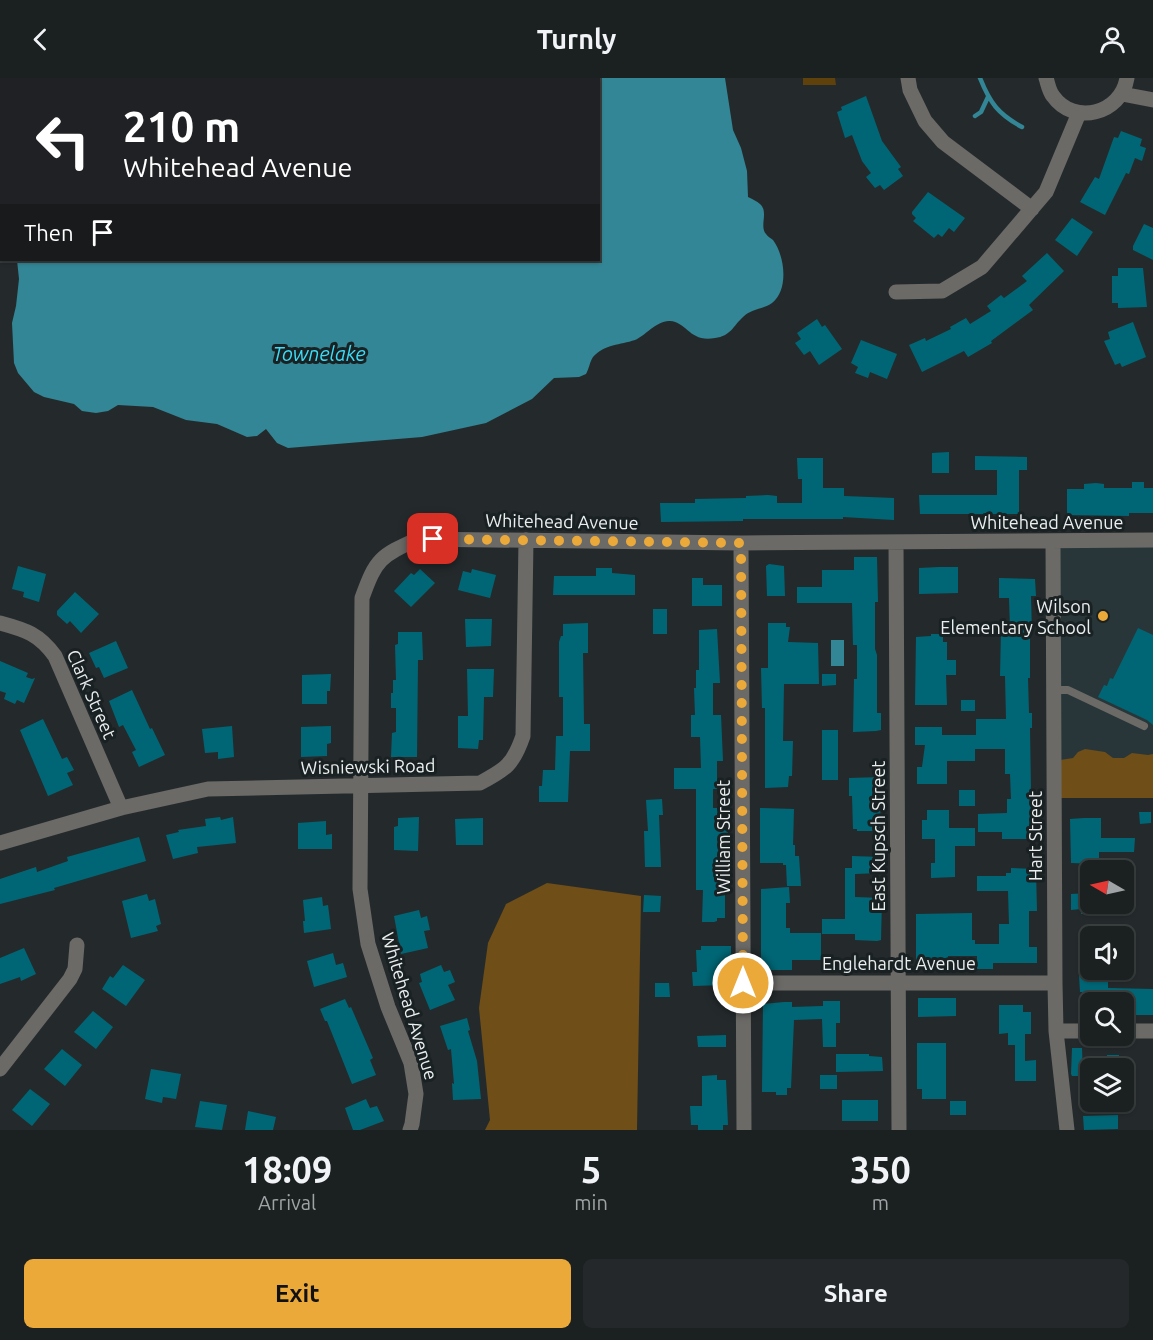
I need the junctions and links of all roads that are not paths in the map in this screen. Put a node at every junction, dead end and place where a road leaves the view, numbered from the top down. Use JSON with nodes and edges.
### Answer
{"nodes":[{"id":1,"x":908,"y":78,"type":"edge"},
{"id":2,"x":1046,"y":78,"type":"edge"},
{"id":3,"x":1126,"y":78,"type":"edge"},
{"id":4,"x":1122,"y":93,"type":"junction"},
{"id":5,"x":1153,"y":100,"type":"edge"},
{"id":6,"x":1078,"y":113,"type":"junction"},
{"id":7,"x":1032,"y":209,"type":"junction"},
{"id":8,"x":896,"y":292,"type":"dead end"},
{"id":9,"x":526,"y":540,"type":"junction"},
{"id":10,"x":1153,"y":540,"type":"edge"},
{"id":11,"x":1053,"y":541,"type":"junction"},
{"id":12,"x":896,"y":542,"type":"junction"},
{"id":13,"x":741,"y":543,"type":"junction"},
{"id":14,"x":0,"y":623,"type":"edge"},
{"id":15,"x":1054,"y":690,"type":"junction"},
{"id":16,"x":1144,"y":726,"type":"dead end"},
{"id":17,"x":361,"y":786,"type":"junction"},
{"id":18,"x":121,"y":808,"type":"junction"},
{"id":19,"x":0,"y":843,"type":"edge"},
{"id":20,"x":77,"y":945,"type":"dead end"},
{"id":21,"x":898,"y":982,"type":"junction"},
{"id":22,"x":743,"y":983,"type":"junction"},
{"id":23,"x":1055,"y":983,"type":"junction"},
{"id":24,"x":1056,"y":1031,"type":"junction"},
{"id":25,"x":1080,"y":1031,"type":"edge"},
{"id":26,"x":1134,"y":1031,"type":"edge"},
{"id":27,"x":1153,"y":1031,"type":"edge"},
{"id":28,"x":0,"y":1069,"type":"edge"},
{"id":29,"x":410,"y":1130,"type":"edge"},
{"id":30,"x":744,"y":1130,"type":"edge"},
{"id":31,"x":899,"y":1130,"type":"edge"},
{"id":32,"x":1067,"y":1130,"type":"edge"}],
"edges":[{"from":1,"to":7,"type":"street"},
{"from":2,"to":6,"type":"street"},
{"from":3,"to":4,"type":"street"},
{"from":4,"to":5,"type":"street"},
{"from":4,"to":6,"type":"street"},
{"from":6,"to":7,"type":"street"},
{"from":7,"to":8,"type":"street"},
{"from":9,"to":13,"type":"street","name":"Whitehead Avenue"},
{"from":9,"to":17,"type":"street","name":"Wisniewski Road"},
{"from":9,"to":17,"type":"street","name":"Whitehead Avenue"},
{"from":10,"to":11,"type":"street","name":"Whitehead Avenue"},
{"from":11,"to":12,"type":"street","name":"Whitehead Avenue"},
{"from":11,"to":15,"type":"street","name":"Hart Street"},
{"from":12,"to":13,"type":"street","name":"Whitehead Avenue"},
{"from":12,"to":21,"type":"street","name":"East Kupsch Street"},
{"from":13,"to":22,"type":"street","name":"William Street"},
{"from":14,"to":18,"type":"street","name":"Clark Street"},
{"from":15,"to":16,"type":"lane"},
{"from":15,"to":23,"type":"street","name":"Hart Street"},
{"from":17,"to":18,"type":"street","name":"Wisniewski Road"},
{"from":17,"to":29,"type":"street","name":"Whitehead Avenue"},
{"from":18,"to":19,"type":"street","name":"Wisniewski Road"},
{"from":20,"to":28,"type":"street"},
{"from":21,"to":22,"type":"street","name":"Englehardt Avenue"},
{"from":21,"to":23,"type":"street","name":"Englehardt Avenue"},
{"from":21,"to":31,"type":"street","name":"East Kupsch Street"},
{"from":22,"to":30,"type":"street","name":"William Street"},
{"from":23,"to":24,"type":"street","name":"Hart Street"},
{"from":24,"to":25,"type":"street"},
{"from":24,"to":32,"type":"street","name":"Hart Street"},
{"from":26,"to":27,"type":"street"}]}
